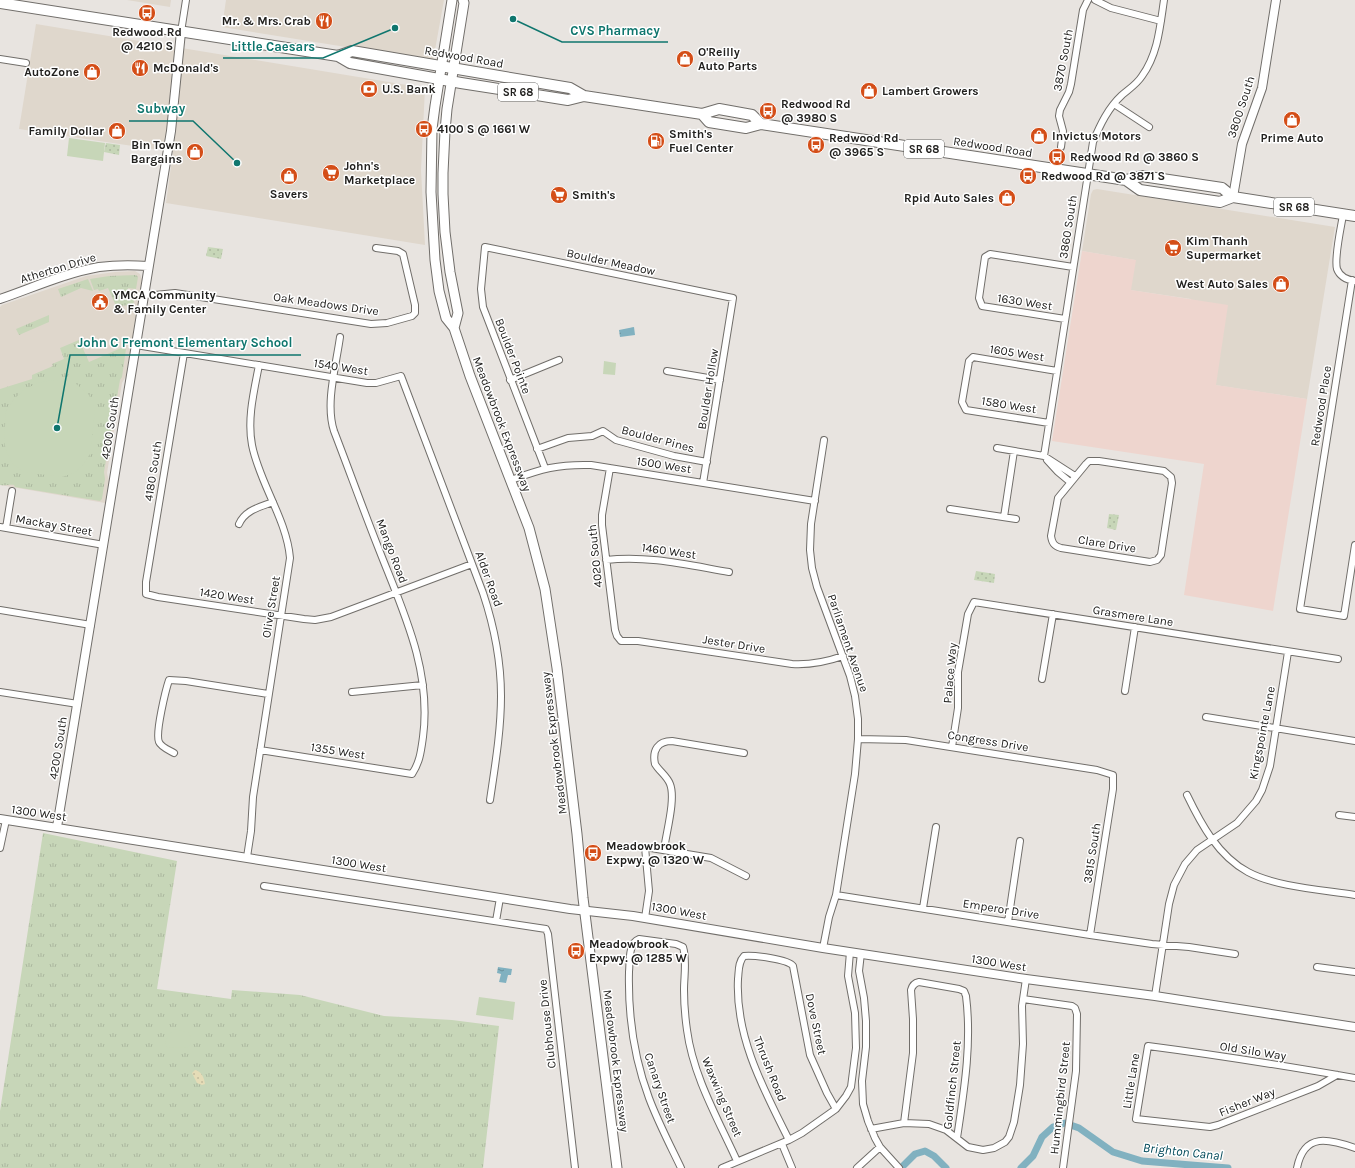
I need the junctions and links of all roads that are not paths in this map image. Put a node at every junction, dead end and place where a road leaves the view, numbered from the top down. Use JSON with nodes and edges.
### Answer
{"nodes":[{"id":1,"x":186,"y":0,"type":"edge"},
{"id":2,"x":452,"y":0,"type":"edge"},
{"id":3,"x":463,"y":0,"type":"edge"},
{"id":4,"x":1088,"y":0,"type":"edge"},
{"id":5,"x":1095,"y":0,"type":"edge"},
{"id":6,"x":1164,"y":0,"type":"edge"},
{"id":7,"x":1276,"y":0,"type":"edge"},
{"id":8,"x":0,"y":5,"type":"edge"},
{"id":9,"x":1161,"y":21,"type":"junction"},
{"id":10,"x":181,"y":32,"type":"junction"},
{"id":11,"x":338,"y":56,"type":"junction"},
{"id":12,"x":0,"y":59,"type":"edge"},
{"id":13,"x":26,"y":63,"type":"dead end"},
{"id":14,"x":441,"y":66,"type":"junction"},
{"id":15,"x":454,"y":69,"type":"junction"},
{"id":16,"x":439,"y":78,"type":"junction"},
{"id":17,"x":452,"y":81,"type":"junction"},
{"id":18,"x":584,"y":96,"type":"junction"},
{"id":19,"x":1114,"y":104,"type":"junction"},
{"id":20,"x":702,"y":114,"type":"junction"},
{"id":21,"x":761,"y":124,"type":"junction"},
{"id":22,"x":1148,"y":127,"type":"dead end"},
{"id":23,"x":1061,"y":147,"type":"dead end"},
{"id":24,"x":1087,"y":174,"type":"junction"},
{"id":25,"x":1126,"y":180,"type":"junction"},
{"id":26,"x":1233,"y":197,"type":"junction"},
{"id":27,"x":1343,"y":215,"type":"junction"},
{"id":28,"x":1355,"y":216,"type":"edge"},
{"id":29,"x":432,"y":232,"type":"junction"},
{"id":30,"x":485,"y":247,"type":"joint"},
{"id":31,"x":376,"y":248,"type":"dead end"},
{"id":32,"x":148,"y":266,"type":"junction"},
{"id":33,"x":1072,"y":267,"type":"junction"},
{"id":34,"x":450,"y":272,"type":"junction"},
{"id":35,"x":1353,"y":281,"type":"edge"},
{"id":36,"x":144,"y":294,"type":"junction"},
{"id":37,"x":733,"y":298,"type":"joint"},
{"id":38,"x":0,"y":299,"type":"edge"},
{"id":39,"x":1065,"y":319,"type":"junction"},
{"id":40,"x":454,"y":328,"type":"junction"},
{"id":41,"x":340,"y":337,"type":"dead end"},
{"id":42,"x":136,"y":345,"type":"junction"},
{"id":43,"x":184,"y":353,"type":"junction"},
{"id":44,"x":559,"y":360,"type":"dead end"},
{"id":45,"x":259,"y":365,"type":"junction"},
{"id":46,"x":667,"y":371,"type":"dead end"},
{"id":47,"x":1057,"y":371,"type":"junction"},
{"id":48,"x":401,"y":376,"type":"joint"},
{"id":49,"x":334,"y":378,"type":"junction"},
{"id":50,"x":510,"y":380,"type":"junction"},
{"id":51,"x":720,"y":380,"type":"junction"},
{"id":52,"x":966,"y":410,"type":"joint"},
{"id":53,"x":1049,"y":422,"type":"junction"},
{"id":54,"x":824,"y":440,"type":"dead end"},
{"id":55,"x":997,"y":448,"type":"dead end"},
{"id":56,"x":537,"y":449,"type":"junction"},
{"id":57,"x":1014,"y":451,"type":"junction"},
{"id":58,"x":1044,"y":456,"type":"junction"},
{"id":59,"x":707,"y":462,"type":"junction"},
{"id":60,"x":545,"y":468,"type":"junction"},
{"id":61,"x":610,"y":468,"type":"junction"},
{"id":62,"x":1075,"y":476,"type":"junction"},
{"id":63,"x":511,"y":480,"type":"junction"},
{"id":64,"x":1070,"y":482,"type":"junction"},
{"id":65,"x":703,"y":483,"type":"junction"},
{"id":66,"x":12,"y":491,"type":"dead end"},
{"id":67,"x":815,"y":501,"type":"junction"},
{"id":68,"x":273,"y":502,"type":"junction"},
{"id":69,"x":950,"y":509,"type":"dead end"},
{"id":70,"x":1004,"y":517,"type":"junction"},
{"id":71,"x":1016,"y":519,"type":"dead end"},
{"id":72,"x":238,"y":524,"type":"dead end"},
{"id":73,"x":3,"y":528,"type":"edge"},
{"id":74,"x":104,"y":545,"type":"junction"},
{"id":75,"x":1355,"y":545,"type":"edge"},
{"id":76,"x":606,"y":560,"type":"junction"},
{"id":77,"x":472,"y":564,"type":"junction"},
{"id":78,"x":729,"y":572,"type":"dead end"},
{"id":79,"x":396,"y":592,"type":"junction"},
{"id":80,"x":146,"y":594,"type":"joint"},
{"id":81,"x":974,"y":602,"type":"joint"},
{"id":82,"x":0,"y":610,"type":"edge"},
{"id":83,"x":1053,"y":614,"type":"junction"},
{"id":84,"x":281,"y":616,"type":"junction"},
{"id":85,"x":91,"y":625,"type":"junction"},
{"id":86,"x":1135,"y":627,"type":"junction"},
{"id":87,"x":621,"y":641,"type":"joint"},
{"id":88,"x":1288,"y":652,"type":"junction"},
{"id":89,"x":842,"y":656,"type":"junction"},
{"id":90,"x":1338,"y":659,"type":"dead end"},
{"id":91,"x":1042,"y":679,"type":"dead end"},
{"id":92,"x":423,"y":685,"type":"junction"},
{"id":93,"x":1125,"y":691,"type":"dead end"},
{"id":94,"x":0,"y":692,"type":"edge"},
{"id":95,"x":352,"y":692,"type":"dead end"},
{"id":96,"x":268,"y":694,"type":"junction"},
{"id":97,"x":78,"y":704,"type":"junction"},
{"id":98,"x":1206,"y":716,"type":"dead end"},
{"id":99,"x":1275,"y":728,"type":"junction"},
{"id":100,"x":858,"y":739,"type":"junction"},
{"id":101,"x":1355,"y":741,"type":"edge"},
{"id":102,"x":952,"y":747,"type":"junction"},
{"id":103,"x":260,"y":750,"type":"junction"},
{"id":104,"x":174,"y":753,"type":"dead end"},
{"id":105,"x":744,"y":753,"type":"dead end"},
{"id":106,"x":412,"y":774,"type":"joint"},
{"id":107,"x":1113,"y":775,"type":"joint"},
{"id":108,"x":1187,"y":795,"type":"dead end"},
{"id":109,"x":490,"y":800,"type":"dead end"},
{"id":110,"x":1339,"y":815,"type":"dead end"},
{"id":111,"x":1355,"y":818,"type":"edge"},
{"id":112,"x":3,"y":819,"type":"edge"},
{"id":113,"x":57,"y":827,"type":"junction"},
{"id":114,"x":936,"y":827,"type":"dead end"},
{"id":115,"x":1212,"y":839,"type":"junction"},
{"id":116,"x":1020,"y":841,"type":"dead end"},
{"id":117,"x":0,"y":848,"type":"edge"},
{"id":118,"x":664,"y":850,"type":"junction"},
{"id":119,"x":247,"y":857,"type":"junction"},
{"id":120,"x":746,"y":876,"type":"dead end"},
{"id":121,"x":264,"y":886,"type":"dead end"},
{"id":122,"x":836,"y":895,"type":"junction"},
{"id":123,"x":1355,"y":895,"type":"edge"},
{"id":124,"x":500,"y":898,"type":"junction"},
{"id":125,"x":923,"y":908,"type":"junction"},
{"id":126,"x":585,"y":910,"type":"junction"},
{"id":127,"x":645,"y":918,"type":"junction"},
{"id":128,"x":496,"y":921,"type":"junction"},
{"id":129,"x":1008,"y":922,"type":"junction"},
{"id":130,"x":1090,"y":935,"type":"junction"},
{"id":131,"x":635,"y":940,"type":"joint"},
{"id":132,"x":1162,"y":944,"type":"junction"},
{"id":133,"x":823,"y":948,"type":"junction"},
{"id":134,"x":850,"y":952,"type":"junction"},
{"id":135,"x":861,"y":954,"type":"junction"},
{"id":136,"x":1235,"y":954,"type":"dead end"},
{"id":137,"x":744,"y":956,"type":"joint"},
{"id":138,"x":1317,"y":967,"type":"dead end"},
{"id":139,"x":1355,"y":972,"type":"edge"},
{"id":140,"x":1026,"y":979,"type":"junction"},
{"id":141,"x":1155,"y":996,"type":"junction"},
{"id":142,"x":1023,"y":999,"type":"junction"},
{"id":143,"x":1355,"y":1027,"type":"edge"},
{"id":144,"x":1148,"y":1046,"type":"joint"},
{"id":145,"x":1337,"y":1075,"type":"junction"},
{"id":146,"x":1355,"y":1078,"type":"edge"},
{"id":147,"x":836,"y":1109,"type":"junction"},
{"id":148,"x":1136,"y":1119,"type":"joint"},
{"id":149,"x":904,"y":1123,"type":"junction"},
{"id":150,"x":871,"y":1129,"type":"junction"},
{"id":151,"x":957,"y":1138,"type":"junction"},
{"id":152,"x":790,"y":1140,"type":"junction"},
{"id":153,"x":782,"y":1144,"type":"junction"},
{"id":154,"x":880,"y":1147,"type":"junction"},
{"id":155,"x":1355,"y":1148,"type":"edge"},
{"id":156,"x":738,"y":1161,"type":"junction"},
{"id":157,"x":899,"y":1167,"type":"edge"},
{"id":158,"x":575,"y":1168,"type":"edge"},
{"id":159,"x":617,"y":1168,"type":"edge"},
{"id":160,"x":681,"y":1168,"type":"edge"},
{"id":161,"x":722,"y":1168,"type":"edge"},
{"id":162,"x":792,"y":1168,"type":"edge"},
{"id":163,"x":857,"y":1168,"type":"edge"},
{"id":164,"x":1063,"y":1168,"type":"edge"},
{"id":165,"x":1297,"y":1168,"type":"edge"}],
"edges":[{"from":1,"to":10,"type":"street"},
{"from":2,"to":14,"type":"main road","name":"Meadowbrook Expressway"},
{"from":3,"to":15,"type":"main road","name":"Meadowbrook Expressway"},
{"from":4,"to":23,"type":"street","name":"3870 South"},
{"from":5,"to":9,"type":"street"},
{"from":6,"to":9,"type":"street","name":"3860 South"},
{"from":7,"to":26,"type":"street","name":"3800 South"},
{"from":8,"to":10,"type":"main road","name":"Redwood Road","number":"SR 68"},
{"from":9,"to":19,"type":"street","name":"3860 South"},
{"from":10,"to":11,"type":"main road","name":"Redwood Road","number":"SR 68"},
{"from":10,"to":32,"type":"street","name":"4200 South"},
{"from":11,"to":14,"type":"main road","name":"Redwood Road","number":"SR 68"},
{"from":11,"to":16,"type":"main road","name":"Redwood Road","number":"SR 68"},
{"from":12,"to":13,"type":"street"},
{"from":14,"to":15,"type":"main road","name":"Redwood Road","number":"SR 68"},
{"from":14,"to":16,"type":"main road","name":"Meadowbrook Expressway"},
{"from":15,"to":17,"type":"main road","name":"Meadowbrook Expressway"},
{"from":15,"to":18,"type":"main road","name":"Redwood Road","number":"SR 68"},
{"from":16,"to":17,"type":"main road","name":"Redwood Road","number":"SR 68"},
{"from":16,"to":29,"type":"main road","name":"Meadowbrook Expressway"},
{"from":17,"to":18,"type":"main road","name":"Redwood Road","number":"SR 68"},
{"from":17,"to":34,"type":"main road","name":"Meadowbrook Expressway"},
{"from":18,"to":20,"type":"main road","name":"Redwood Road","number":"SR 68"},
{"from":19,"to":22,"type":"street"},
{"from":19,"to":24,"type":"street","name":"3860 South"},
{"from":20,"to":21,"type":"main road","name":"Redwood Road","number":"SR 68"},
{"from":20,"to":21,"type":"main road","name":"Redwood Road","number":"SR 68"},
{"from":21,"to":24,"type":"main road","name":"Redwood Road","number":"SR 68"},
{"from":24,"to":25,"type":"main road","name":"Redwood Road","number":"SR 68"},
{"from":24,"to":33,"type":"street","name":"3860 South"},
{"from":25,"to":26,"type":"main road","name":"Redwood Road","number":"SR 68"},
{"from":25,"to":26,"type":"main road","name":"Redwood Road","number":"SR 68"},
{"from":26,"to":27,"type":"main road","name":"Redwood Road","number":"SR 68"},
{"from":27,"to":28,"type":"main road","name":"Redwood Road","number":"SR 68"},
{"from":27,"to":35,"type":"street","name":"Redwood Place"},
{"from":29,"to":34,"type":"main road"},
{"from":29,"to":40,"type":"main road","name":"Meadowbrook Expressway"},
{"from":30,"to":37,"type":"street","name":"Boulder Meadow"},
{"from":30,"to":50,"type":"street","name":"Boulder Pointe"},
{"from":31,"to":36,"type":"street","name":"Oak Meadows Drive"},
{"from":32,"to":36,"type":"street","name":"4200 South"},
{"from":32,"to":38,"type":"street","name":"Atherton Drive"},
{"from":33,"to":39,"type":"street","name":"3860 South"},
{"from":33,"to":39,"type":"street","name":"1630 West"},
{"from":34,"to":40,"type":"main road","name":"Meadowbrook Expressway"},
{"from":35,"to":75,"type":"street","name":"Redwood Place"},
{"from":36,"to":42,"type":"street","name":"4200 South"},
{"from":37,"to":51,"type":"street","name":"Boulder Hollow"},
{"from":39,"to":47,"type":"street","name":"3860 South"},
{"from":40,"to":63,"type":"main road","name":"Meadowbrook Expressway"},
{"from":41,"to":49,"type":"street","name":"Mango Road"},
{"from":42,"to":43,"type":"street","name":"1540 West"},
{"from":42,"to":74,"type":"street","name":"4200 South"},
{"from":43,"to":45,"type":"street","name":"1540 West"},
{"from":43,"to":80,"type":"street","name":"4180 South"},
{"from":44,"to":50,"type":"street"},
{"from":45,"to":49,"type":"street","name":"1540 West"},
{"from":45,"to":68,"type":"street","name":"Olive Street"},
{"from":46,"to":51,"type":"street"},
{"from":47,"to":52,"type":"street","name":"1605 West"},
{"from":47,"to":53,"type":"street","name":"3860 South"},
{"from":48,"to":49,"type":"street","name":"1540 West"},
{"from":48,"to":77,"type":"street","name":"Alder Road"},
{"from":49,"to":79,"type":"street","name":"Mango Road"},
{"from":50,"to":56,"type":"street","name":"Boulder Pointe"},
{"from":51,"to":59,"type":"street","name":"Boulder Hollow"},
{"from":52,"to":53,"type":"street","name":"1580 West"},
{"from":53,"to":58,"type":"street","name":"3860 South"},
{"from":54,"to":67,"type":"street","name":"Parliament Avenue"},
{"from":55,"to":57,"type":"street"},
{"from":56,"to":59,"type":"street","name":"Boulder Pines"},
{"from":56,"to":60,"type":"street","name":"Boulder Pointe"},
{"from":57,"to":58,"type":"street"},
{"from":57,"to":70,"type":"street"},
{"from":58,"to":62,"type":"street"},
{"from":58,"to":64,"type":"street"},
{"from":59,"to":65,"type":"street","name":"Boulder Hollow"},
{"from":60,"to":61,"type":"street","name":"1500 West"},
{"from":60,"to":63,"type":"street","name":"1500 West"},
{"from":61,"to":65,"type":"street","name":"1500 West"},
{"from":61,"to":76,"type":"street","name":"4020 South"},
{"from":62,"to":64,"type":"street"},
{"from":62,"to":64,"type":"street","name":"Clare Drive"},
{"from":63,"to":126,"type":"main road","name":"Meadowbrook Expressway"},
{"from":65,"to":67,"type":"street","name":"1500 West"},
{"from":66,"to":73,"type":"street"},
{"from":67,"to":89,"type":"street","name":"Parliament Avenue"},
{"from":68,"to":72,"type":"street"},
{"from":68,"to":84,"type":"street","name":"Olive Street"},
{"from":69,"to":70,"type":"street"},
{"from":70,"to":71,"type":"street"},
{"from":73,"to":74,"type":"street","name":"Mackay Street"},
{"from":74,"to":85,"type":"street","name":"4200 South"},
{"from":76,"to":78,"type":"street","name":"1460 West"},
{"from":76,"to":87,"type":"street","name":"4020 South"},
{"from":77,"to":79,"type":"street","name":"1420 West"},
{"from":77,"to":109,"type":"street","name":"Alder Road"},
{"from":79,"to":84,"type":"street","name":"1420 West"},
{"from":79,"to":92,"type":"street","name":"Mango Road"},
{"from":80,"to":84,"type":"street","name":"1420 West"},
{"from":81,"to":83,"type":"street","name":"Grasmere Lane"},
{"from":81,"to":102,"type":"street","name":"Palace Way"},
{"from":82,"to":85,"type":"street"},
{"from":83,"to":86,"type":"street","name":"Grasmere Lane"},
{"from":83,"to":91,"type":"street"},
{"from":84,"to":96,"type":"street","name":"Olive Street"},
{"from":85,"to":97,"type":"street","name":"4200 South"},
{"from":86,"to":88,"type":"street","name":"Grasmere Lane"},
{"from":86,"to":93,"type":"street"},
{"from":87,"to":89,"type":"street","name":"Jester Drive"},
{"from":88,"to":90,"type":"street","name":"Grasmere Lane"},
{"from":88,"to":99,"type":"street","name":"Kingspointe Lane"},
{"from":89,"to":100,"type":"street","name":"Parliament Avenue"},
{"from":92,"to":95,"type":"street"},
{"from":92,"to":106,"type":"street","name":"Mango Road"},
{"from":94,"to":97,"type":"street"},
{"from":96,"to":103,"type":"street","name":"Olive Street"},
{"from":96,"to":104,"type":"street"},
{"from":97,"to":113,"type":"street","name":"4200 South"},
{"from":98,"to":99,"type":"street"},
{"from":99,"to":101,"type":"street"},
{"from":99,"to":115,"type":"street","name":"Kingspointe Lane"},
{"from":100,"to":102,"type":"street","name":"Congress Drive"},
{"from":100,"to":122,"type":"street","name":"Parliament Avenue"},
{"from":102,"to":107,"type":"street","name":"Congress Drive"},
{"from":103,"to":106,"type":"street","name":"1355 West"},
{"from":103,"to":119,"type":"street","name":"Olive Street"},
{"from":105,"to":118,"type":"street"},
{"from":107,"to":130,"type":"street","name":"3815 South"},
{"from":108,"to":115,"type":"street"},
{"from":110,"to":111,"type":"street"},
{"from":112,"to":113,"type":"street","name":"1300 West"},
{"from":112,"to":117,"type":"street"},
{"from":113,"to":119,"type":"street","name":"1300 West"},
{"from":114,"to":125,"type":"street"},
{"from":115,"to":123,"type":"street"},
{"from":115,"to":132,"type":"street","name":"Kingspointe Lane"},
{"from":116,"to":129,"type":"street"},
{"from":118,"to":120,"type":"street"},
{"from":118,"to":127,"type":"street"},
{"from":119,"to":124,"type":"street","name":"1300 West"},
{"from":121,"to":128,"type":"street","name":"Clubhouse Drive"},
{"from":122,"to":125,"type":"street","name":"Emperor Drive"},
{"from":122,"to":133,"type":"street","name":"Parliament Avenue"},
{"from":124,"to":126,"type":"street","name":"1300 West"},
{"from":124,"to":128,"type":"street"},
{"from":125,"to":129,"type":"street","name":"Emperor Drive"},
{"from":126,"to":127,"type":"street","name":"1300 West"},
{"from":126,"to":159,"type":"main road","name":"Meadowbrook Expressway"},
{"from":127,"to":133,"type":"street","name":"1300 West"},
{"from":128,"to":158,"type":"street","name":"Clubhouse Drive"},
{"from":129,"to":130,"type":"street","name":"Emperor Drive"},
{"from":130,"to":132,"type":"street","name":"Emperor Drive"},
{"from":131,"to":156,"type":"street","name":"Waxwing Street"},
{"from":131,"to":160,"type":"street","name":"Canary Street"},
{"from":132,"to":136,"type":"street","name":"Emperor Drive"},
{"from":132,"to":141,"type":"street","name":"Kingspointe Lane"},
{"from":133,"to":134,"type":"street","name":"1300 West"},
{"from":134,"to":135,"type":"street","name":"1300 West"},
{"from":134,"to":147,"type":"street"},
{"from":135,"to":140,"type":"street","name":"1300 West"},
{"from":135,"to":150,"type":"street"},
{"from":137,"to":147,"type":"street","name":"Dove Street"},
{"from":137,"to":152,"type":"street","name":"Thrush Road"},
{"from":138,"to":139,"type":"street"},
{"from":140,"to":141,"type":"street","name":"1300 West"},
{"from":140,"to":142,"type":"street"},
{"from":141,"to":143,"type":"street","name":"1300 West"},
{"from":142,"to":151,"type":"street"},
{"from":142,"to":164,"type":"street","name":"Hummingbird Street"},
{"from":144,"to":145,"type":"street","name":"Old Silo Way"},
{"from":144,"to":148,"type":"street","name":"Little Lane"},
{"from":145,"to":146,"type":"street","name":"Old Silo Way"},
{"from":145,"to":148,"type":"street","name":"Fisher Way"},
{"from":147,"to":152,"type":"street"},
{"from":149,"to":150,"type":"street"},
{"from":149,"to":151,"type":"street"},
{"from":149,"to":151,"type":"street","name":"Goldfinch Street"},
{"from":150,"to":154,"type":"street"},
{"from":152,"to":153,"type":"street"},
{"from":153,"to":156,"type":"street"},
{"from":153,"to":162,"type":"street"},
{"from":154,"to":157,"type":"street"},
{"from":154,"to":163,"type":"street"},
{"from":155,"to":165,"type":"street"},
{"from":156,"to":161,"type":"street"}]}
